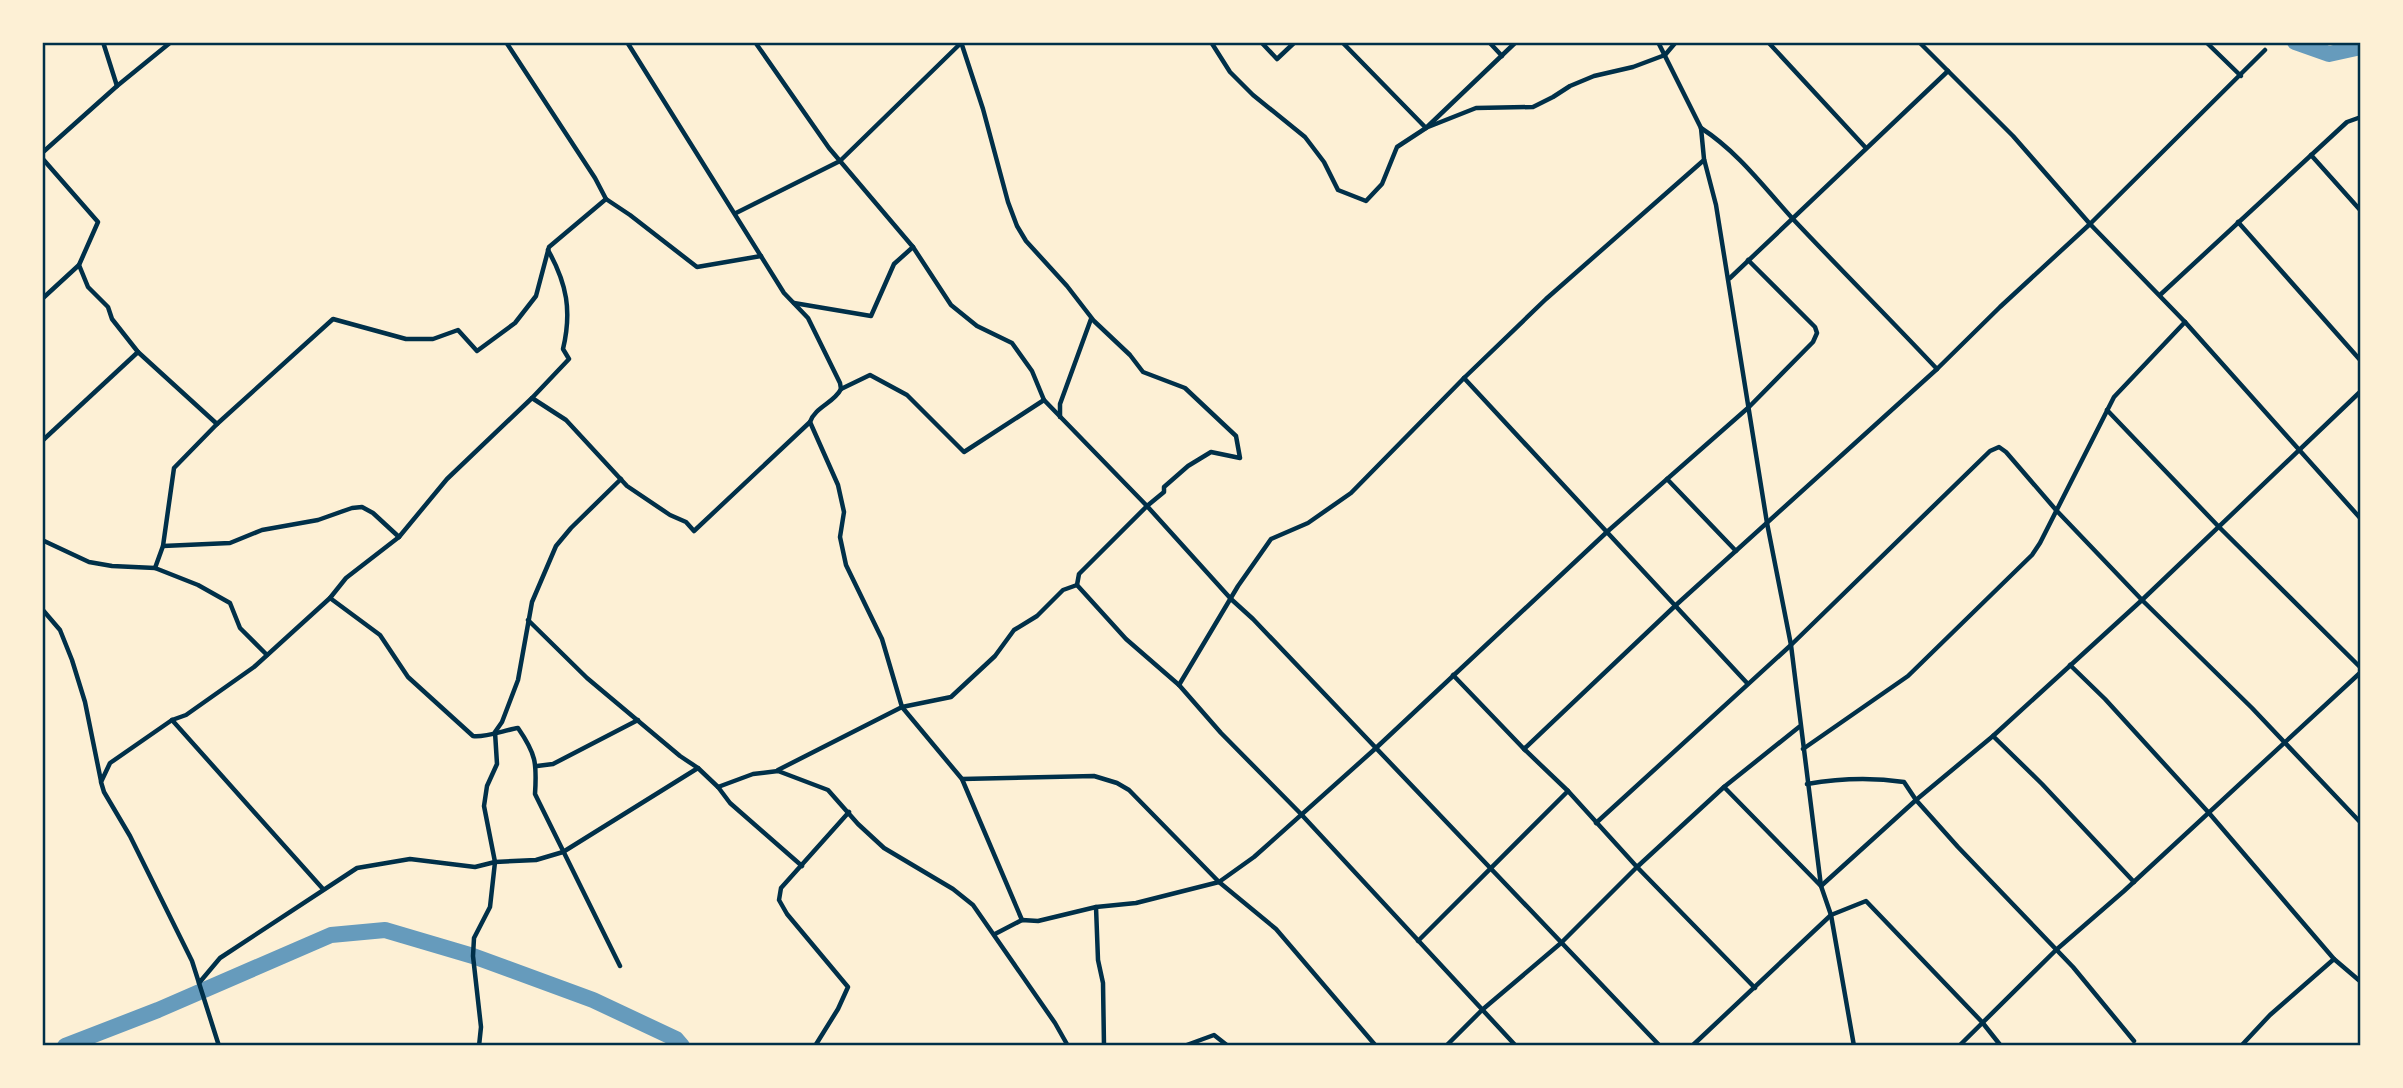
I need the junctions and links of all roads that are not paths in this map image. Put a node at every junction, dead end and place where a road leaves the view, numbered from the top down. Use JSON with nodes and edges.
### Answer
{"nodes":[{"id":1,"x":103,"y":42,"type":"edge"},
{"id":2,"x":171,"y":42,"type":"edge"},
{"id":3,"x":506,"y":42,"type":"edge"},
{"id":4,"x":627,"y":42,"type":"edge"},
{"id":5,"x":755,"y":42,"type":"edge"},
{"id":6,"x":961,"y":42,"type":"edge"},
{"id":7,"x":1211,"y":42,"type":"edge"},
{"id":8,"x":1261,"y":42,"type":"edge"},
{"id":9,"x":1295,"y":42,"type":"edge"},
{"id":10,"x":1342,"y":42,"type":"edge"},
{"id":11,"x":1489,"y":42,"type":"edge"},
{"id":12,"x":1516,"y":42,"type":"edge"},
{"id":13,"x":1658,"y":42,"type":"edge"},
{"id":14,"x":1676,"y":42,"type":"edge"},
{"id":15,"x":1768,"y":42,"type":"edge"},
{"id":16,"x":1919,"y":42,"type":"edge"},
{"id":17,"x":2206,"y":42,"type":"edge"},
{"id":18,"x":2265,"y":51,"type":"dead end"},
{"id":19,"x":1665,"y":55,"type":"junction"},
{"id":20,"x":1502,"y":56,"type":"junction"},
{"id":21,"x":1948,"y":71,"type":"junction"},
{"id":22,"x":2241,"y":76,"type":"junction"},
{"id":23,"x":117,"y":86,"type":"junction"},
{"id":24,"x":2361,"y":117,"type":"edge"},
{"id":25,"x":1426,"y":128,"type":"junction"},
{"id":26,"x":1701,"y":128,"type":"junction"},
{"id":27,"x":1866,"y":148,"type":"junction"},
{"id":28,"x":42,"y":155,"type":"edge"},
{"id":29,"x":2311,"y":155,"type":"junction"},
{"id":30,"x":1704,"y":159,"type":"junction"},
{"id":31,"x":840,"y":161,"type":"junction"},
{"id":32,"x":606,"y":199,"type":"junction"},
{"id":33,"x":2361,"y":211,"type":"edge"},
{"id":34,"x":736,"y":213,"type":"junction"},
{"id":35,"x":1792,"y":218,"type":"junction"},
{"id":36,"x":2238,"y":222,"type":"junction"},
{"id":37,"x":2090,"y":225,"type":"junction"},
{"id":38,"x":913,"y":247,"type":"junction"},
{"id":39,"x":548,"y":250,"type":"junction"},
{"id":40,"x":761,"y":256,"type":"junction"},
{"id":41,"x":1748,"y":260,"type":"junction"},
{"id":42,"x":79,"y":265,"type":"junction"},
{"id":43,"x":1729,"y":278,"type":"junction"},
{"id":44,"x":2160,"y":295,"type":"junction"},
{"id":45,"x":42,"y":299,"type":"edge"},
{"id":46,"x":793,"y":303,"type":"junction"},
{"id":47,"x":1091,"y":318,"type":"junction"},
{"id":48,"x":2185,"y":322,"type":"junction"},
{"id":49,"x":138,"y":352,"type":"junction"},
{"id":50,"x":2361,"y":361,"type":"edge"},
{"id":51,"x":1937,"y":369,"type":"junction"},
{"id":52,"x":1464,"y":378,"type":"junction"},
{"id":53,"x":841,"y":389,"type":"junction"},
{"id":54,"x":2361,"y":391,"type":"edge"},
{"id":55,"x":532,"y":398,"type":"junction"},
{"id":56,"x":1044,"y":400,"type":"junction"},
{"id":57,"x":1749,"y":407,"type":"junction"},
{"id":58,"x":2107,"y":410,"type":"junction"},
{"id":59,"x":1060,"y":418,"type":"junction"},
{"id":60,"x":810,"y":422,"type":"junction"},
{"id":61,"x":217,"y":424,"type":"junction"},
{"id":62,"x":42,"y":440,"type":"edge"},
{"id":63,"x":2299,"y":450,"type":"junction"},
{"id":64,"x":621,"y":479,"type":"junction"},
{"id":65,"x":1667,"y":479,"type":"junction"},
{"id":66,"x":1147,"y":506,"type":"junction"},
{"id":67,"x":2056,"y":510,"type":"junction"},
{"id":68,"x":2361,"y":519,"type":"edge"},
{"id":69,"x":1767,"y":523,"type":"junction"},
{"id":70,"x":2218,"y":527,"type":"junction"},
{"id":71,"x":1608,"y":531,"type":"junction"},
{"id":72,"x":399,"y":537,"type":"junction"},
{"id":73,"x":42,"y":540,"type":"edge"},
{"id":74,"x":163,"y":546,"type":"junction"},
{"id":75,"x":1735,"y":551,"type":"junction"},
{"id":76,"x":155,"y":568,"type":"junction"},
{"id":77,"x":1077,"y":585,"type":"junction"},
{"id":78,"x":330,"y":598,"type":"junction"},
{"id":79,"x":1231,"y":599,"type":"junction"},
{"id":80,"x":2142,"y":600,"type":"junction"},
{"id":81,"x":1676,"y":605,"type":"junction"},
{"id":82,"x":42,"y":609,"type":"edge"},
{"id":83,"x":528,"y":620,"type":"junction"},
{"id":84,"x":1791,"y":645,"type":"junction"},
{"id":85,"x":267,"y":655,"type":"junction"},
{"id":86,"x":2070,"y":665,"type":"junction"},
{"id":87,"x":2361,"y":670,"type":"edge"},
{"id":88,"x":1453,"y":675,"type":"junction"},
{"id":89,"x":1746,"y":683,"type":"junction"},
{"id":90,"x":1179,"y":685,"type":"junction"},
{"id":91,"x":902,"y":707,"type":"junction"},
{"id":92,"x":172,"y":720,"type":"junction"},
{"id":93,"x":638,"y":720,"type":"junction"},
{"id":94,"x":1800,"y":727,"type":"junction"},
{"id":95,"x":495,"y":732,"type":"junction"},
{"id":96,"x":1993,"y":736,"type":"junction"},
{"id":97,"x":2284,"y":744,"type":"junction"},
{"id":98,"x":1376,"y":748,"type":"junction"},
{"id":99,"x":1524,"y":749,"type":"junction"},
{"id":100,"x":1803,"y":749,"type":"junction"},
{"id":101,"x":537,"y":766,"type":"junction"},
{"id":102,"x":698,"y":768,"type":"junction"},
{"id":103,"x":778,"y":771,"type":"junction"},
{"id":104,"x":962,"y":779,"type":"junction"},
{"id":105,"x":101,"y":782,"type":"junction"},
{"id":106,"x":1807,"y":784,"type":"junction"},
{"id":107,"x":718,"y":787,"type":"junction"},
{"id":108,"x":1724,"y":787,"type":"junction"},
{"id":109,"x":1568,"y":792,"type":"junction"},
{"id":110,"x":1916,"y":800,"type":"junction"},
{"id":111,"x":849,"y":812,"type":"junction"},
{"id":112,"x":1300,"y":813,"type":"junction"},
{"id":113,"x":2209,"y":813,"type":"junction"},
{"id":114,"x":1596,"y":823,"type":"junction"},
{"id":115,"x":2361,"y":823,"type":"edge"},
{"id":116,"x":562,"y":852,"type":"junction"},
{"id":117,"x":495,"y":862,"type":"junction"},
{"id":118,"x":802,"y":866,"type":"junction"},
{"id":119,"x":1637,"y":867,"type":"junction"},
{"id":120,"x":1489,"y":869,"type":"junction"},
{"id":121,"x":1219,"y":882,"type":"junction"},
{"id":122,"x":2133,"y":882,"type":"junction"},
{"id":123,"x":1821,"y":886,"type":"junction"},
{"id":124,"x":323,"y":889,"type":"junction"},
{"id":125,"x":1096,"y":907,"type":"junction"},
{"id":126,"x":1831,"y":915,"type":"junction"},
{"id":127,"x":1023,"y":920,"type":"junction"},
{"id":128,"x":995,"y":934,"type":"junction"},
{"id":129,"x":1418,"y":942,"type":"junction"},
{"id":130,"x":1561,"y":943,"type":"junction"},
{"id":131,"x":2056,"y":950,"type":"junction"},
{"id":132,"x":2334,"y":959,"type":"junction"},
{"id":133,"x":620,"y":966,"type":"dead end"},
{"id":134,"x":2361,"y":982,"type":"edge"},
{"id":135,"x":199,"y":983,"type":"junction"},
{"id":136,"x":1755,"y":988,"type":"junction"},
{"id":137,"x":1482,"y":1010,"type":"junction"},
{"id":138,"x":1982,"y":1022,"type":"junction"},
{"id":139,"x":2134,"y":1041,"type":"dead end"},
{"id":140,"x":219,"y":1046,"type":"edge"},
{"id":141,"x":479,"y":1046,"type":"edge"},
{"id":142,"x":816,"y":1046,"type":"edge"},
{"id":143,"x":1068,"y":1046,"type":"edge"},
{"id":144,"x":1104,"y":1046,"type":"edge"},
{"id":145,"x":1184,"y":1046,"type":"edge"},
{"id":146,"x":1228,"y":1046,"type":"edge"},
{"id":147,"x":1376,"y":1046,"type":"edge"},
{"id":148,"x":1446,"y":1046,"type":"edge"},
{"id":149,"x":1516,"y":1046,"type":"edge"},
{"id":150,"x":1660,"y":1046,"type":"edge"},
{"id":151,"x":1692,"y":1046,"type":"edge"},
{"id":152,"x":1854,"y":1046,"type":"edge"},
{"id":153,"x":1959,"y":1046,"type":"edge"},
{"id":154,"x":2001,"y":1046,"type":"edge"},
{"id":155,"x":2241,"y":1046,"type":"edge"}],
"edges":[{"from":1,"to":23,"type":"street"},
{"from":2,"to":23,"type":"street"},
{"from":3,"to":32,"type":"street"},
{"from":4,"to":34,"type":"street"},
{"from":5,"to":31,"type":"street"},
{"from":6,"to":31,"type":"street"},
{"from":6,"to":47,"type":"street"},
{"from":7,"to":25,"type":"street"},
{"from":8,"to":9,"type":"street"},
{"from":10,"to":25,"type":"street"},
{"from":11,"to":20,"type":"street"},
{"from":12,"to":20,"type":"street"},
{"from":13,"to":19,"type":"street"},
{"from":14,"to":19,"type":"street"},
{"from":15,"to":27,"type":"street"},
{"from":16,"to":21,"type":"street"},
{"from":17,"to":22,"type":"street"},
{"from":18,"to":22,"type":"street"},
{"from":19,"to":25,"type":"street"},
{"from":19,"to":26,"type":"street"},
{"from":20,"to":25,"type":"street"},
{"from":21,"to":27,"type":"street"},
{"from":21,"to":37,"type":"street"},
{"from":22,"to":37,"type":"street"},
{"from":23,"to":28,"type":"street"},
{"from":24,"to":29,"type":"street"},
{"from":26,"to":30,"type":"street"},
{"from":26,"to":35,"type":"street"},
{"from":27,"to":35,"type":"street"},
{"from":28,"to":42,"type":"street"},
{"from":29,"to":33,"type":"street"},
{"from":29,"to":36,"type":"street"},
{"from":30,"to":43,"type":"street"},
{"from":30,"to":52,"type":"street"},
{"from":31,"to":34,"type":"street"},
{"from":31,"to":38,"type":"street"},
{"from":32,"to":39,"type":"street"},
{"from":32,"to":40,"type":"street"},
{"from":34,"to":40,"type":"street"},
{"from":35,"to":41,"type":"street"},
{"from":35,"to":51,"type":"street"},
{"from":36,"to":44,"type":"street"},
{"from":36,"to":50,"type":"street"},
{"from":37,"to":44,"type":"street"},
{"from":37,"to":51,"type":"street"},
{"from":38,"to":46,"type":"street"},
{"from":38,"to":56,"type":"street"},
{"from":39,"to":55,"type":"street"},
{"from":39,"to":61,"type":"street"},
{"from":40,"to":46,"type":"street"},
{"from":41,"to":43,"type":"street"},
{"from":41,"to":57,"type":"street"},
{"from":42,"to":45,"type":"street"},
{"from":42,"to":49,"type":"street"},
{"from":43,"to":57,"type":"street"},
{"from":44,"to":48,"type":"street"},
{"from":46,"to":53,"type":"street"},
{"from":47,"to":59,"type":"street"},
{"from":47,"to":66,"type":"street"},
{"from":48,"to":58,"type":"street"},
{"from":48,"to":63,"type":"street"},
{"from":49,"to":61,"type":"street"},
{"from":49,"to":62,"type":"street"},
{"from":51,"to":69,"type":"street"},
{"from":52,"to":71,"type":"street"},
{"from":52,"to":79,"type":"street"},
{"from":53,"to":56,"type":"street"},
{"from":53,"to":60,"type":"street"},
{"from":54,"to":63,"type":"street"},
{"from":55,"to":64,"type":"street"},
{"from":55,"to":72,"type":"street"},
{"from":56,"to":59,"type":"street"},
{"from":57,"to":65,"type":"street"},
{"from":57,"to":69,"type":"street"},
{"from":58,"to":67,"type":"street"},
{"from":58,"to":70,"type":"street"},
{"from":59,"to":66,"type":"street"},
{"from":60,"to":64,"type":"street"},
{"from":60,"to":91,"type":"street"},
{"from":61,"to":74,"type":"street"},
{"from":63,"to":68,"type":"street"},
{"from":63,"to":70,"type":"street"},
{"from":64,"to":83,"type":"street"},
{"from":65,"to":71,"type":"street"},
{"from":65,"to":75,"type":"street"},
{"from":66,"to":77,"type":"street"},
{"from":66,"to":79,"type":"street"},
{"from":67,"to":80,"type":"street"},
{"from":67,"to":84,"type":"street"},
{"from":67,"to":100,"type":"street"},
{"from":69,"to":75,"type":"street"},
{"from":69,"to":84,"type":"street"},
{"from":70,"to":80,"type":"street"},
{"from":70,"to":87,"type":"street"},
{"from":71,"to":81,"type":"street"},
{"from":71,"to":88,"type":"street"},
{"from":72,"to":74,"type":"street"},
{"from":72,"to":78,"type":"street"},
{"from":73,"to":76,"type":"street"},
{"from":74,"to":76,"type":"street"},
{"from":75,"to":81,"type":"street"},
{"from":76,"to":85,"type":"street"},
{"from":77,"to":90,"type":"street"},
{"from":77,"to":91,"type":"street"},
{"from":78,"to":85,"type":"street"},
{"from":78,"to":95,"type":"street"},
{"from":79,"to":90,"type":"street"},
{"from":79,"to":98,"type":"street"},
{"from":80,"to":86,"type":"street"},
{"from":80,"to":97,"type":"street"},
{"from":81,"to":89,"type":"street"},
{"from":81,"to":99,"type":"street"},
{"from":82,"to":105,"type":"street"},
{"from":83,"to":93,"type":"street"},
{"from":83,"to":95,"type":"street"},
{"from":84,"to":89,"type":"street"},
{"from":84,"to":94,"type":"street"},
{"from":85,"to":92,"type":"street"},
{"from":86,"to":96,"type":"street"},
{"from":86,"to":113,"type":"street"},
{"from":87,"to":97,"type":"street"},
{"from":88,"to":98,"type":"street"},
{"from":88,"to":99,"type":"street"},
{"from":89,"to":114,"type":"street"},
{"from":90,"to":112,"type":"street"},
{"from":91,"to":103,"type":"street"},
{"from":91,"to":104,"type":"street"},
{"from":92,"to":105,"type":"street"},
{"from":92,"to":124,"type":"street"},
{"from":93,"to":101,"type":"street"},
{"from":93,"to":102,"type":"street"},
{"from":94,"to":100,"type":"street"},
{"from":94,"to":108,"type":"street"},
{"from":95,"to":101,"type":"street"},
{"from":95,"to":117,"type":"street"},
{"from":96,"to":110,"type":"street"},
{"from":96,"to":122,"type":"street"},
{"from":97,"to":113,"type":"street"},
{"from":97,"to":115,"type":"street"},
{"from":98,"to":112,"type":"street"},
{"from":98,"to":120,"type":"street"},
{"from":99,"to":109,"type":"street"},
{"from":100,"to":106,"type":"street"},
{"from":101,"to":116,"type":"street"},
{"from":102,"to":107,"type":"street"},
{"from":102,"to":116,"type":"street"},
{"from":103,"to":107,"type":"street"},
{"from":103,"to":111,"type":"street"},
{"from":104,"to":121,"type":"street"},
{"from":104,"to":127,"type":"street"},
{"from":105,"to":135,"type":"street"},
{"from":106,"to":110,"type":"street"},
{"from":106,"to":123,"type":"street"},
{"from":107,"to":118,"type":"street"},
{"from":108,"to":119,"type":"street"},
{"from":108,"to":123,"type":"street"},
{"from":109,"to":114,"type":"street"},
{"from":109,"to":120,"type":"street"},
{"from":110,"to":123,"type":"street"},
{"from":110,"to":131,"type":"street"},
{"from":111,"to":118,"type":"street"},
{"from":111,"to":128,"type":"street"},
{"from":112,"to":121,"type":"street"},
{"from":112,"to":129,"type":"street"},
{"from":113,"to":122,"type":"street"},
{"from":113,"to":132,"type":"street"},
{"from":114,"to":119,"type":"street"},
{"from":116,"to":117,"type":"street"},
{"from":116,"to":133,"type":"street"},
{"from":117,"to":124,"type":"street"},
{"from":117,"to":141,"type":"street"},
{"from":118,"to":142,"type":"street"},
{"from":119,"to":130,"type":"street"},
{"from":119,"to":136,"type":"street"},
{"from":120,"to":129,"type":"street"},
{"from":120,"to":130,"type":"street"},
{"from":121,"to":125,"type":"street"},
{"from":121,"to":147,"type":"street"},
{"from":122,"to":131,"type":"street"},
{"from":123,"to":126,"type":"street"},
{"from":124,"to":135,"type":"street"},
{"from":125,"to":127,"type":"street"},
{"from":125,"to":144,"type":"street"},
{"from":126,"to":136,"type":"street"},
{"from":126,"to":138,"type":"street"},
{"from":126,"to":152,"type":"street"},
{"from":127,"to":128,"type":"street"},
{"from":128,"to":143,"type":"street"},
{"from":129,"to":137,"type":"street"},
{"from":130,"to":137,"type":"street"},
{"from":130,"to":150,"type":"street"},
{"from":131,"to":138,"type":"street"},
{"from":131,"to":139,"type":"street"},
{"from":132,"to":134,"type":"street"},
{"from":132,"to":155,"type":"street"},
{"from":135,"to":140,"type":"street"},
{"from":136,"to":151,"type":"street"},
{"from":137,"to":148,"type":"street"},
{"from":137,"to":149,"type":"street"},
{"from":138,"to":153,"type":"street"},
{"from":138,"to":154,"type":"street"},
{"from":145,"to":146,"type":"street"}]}
